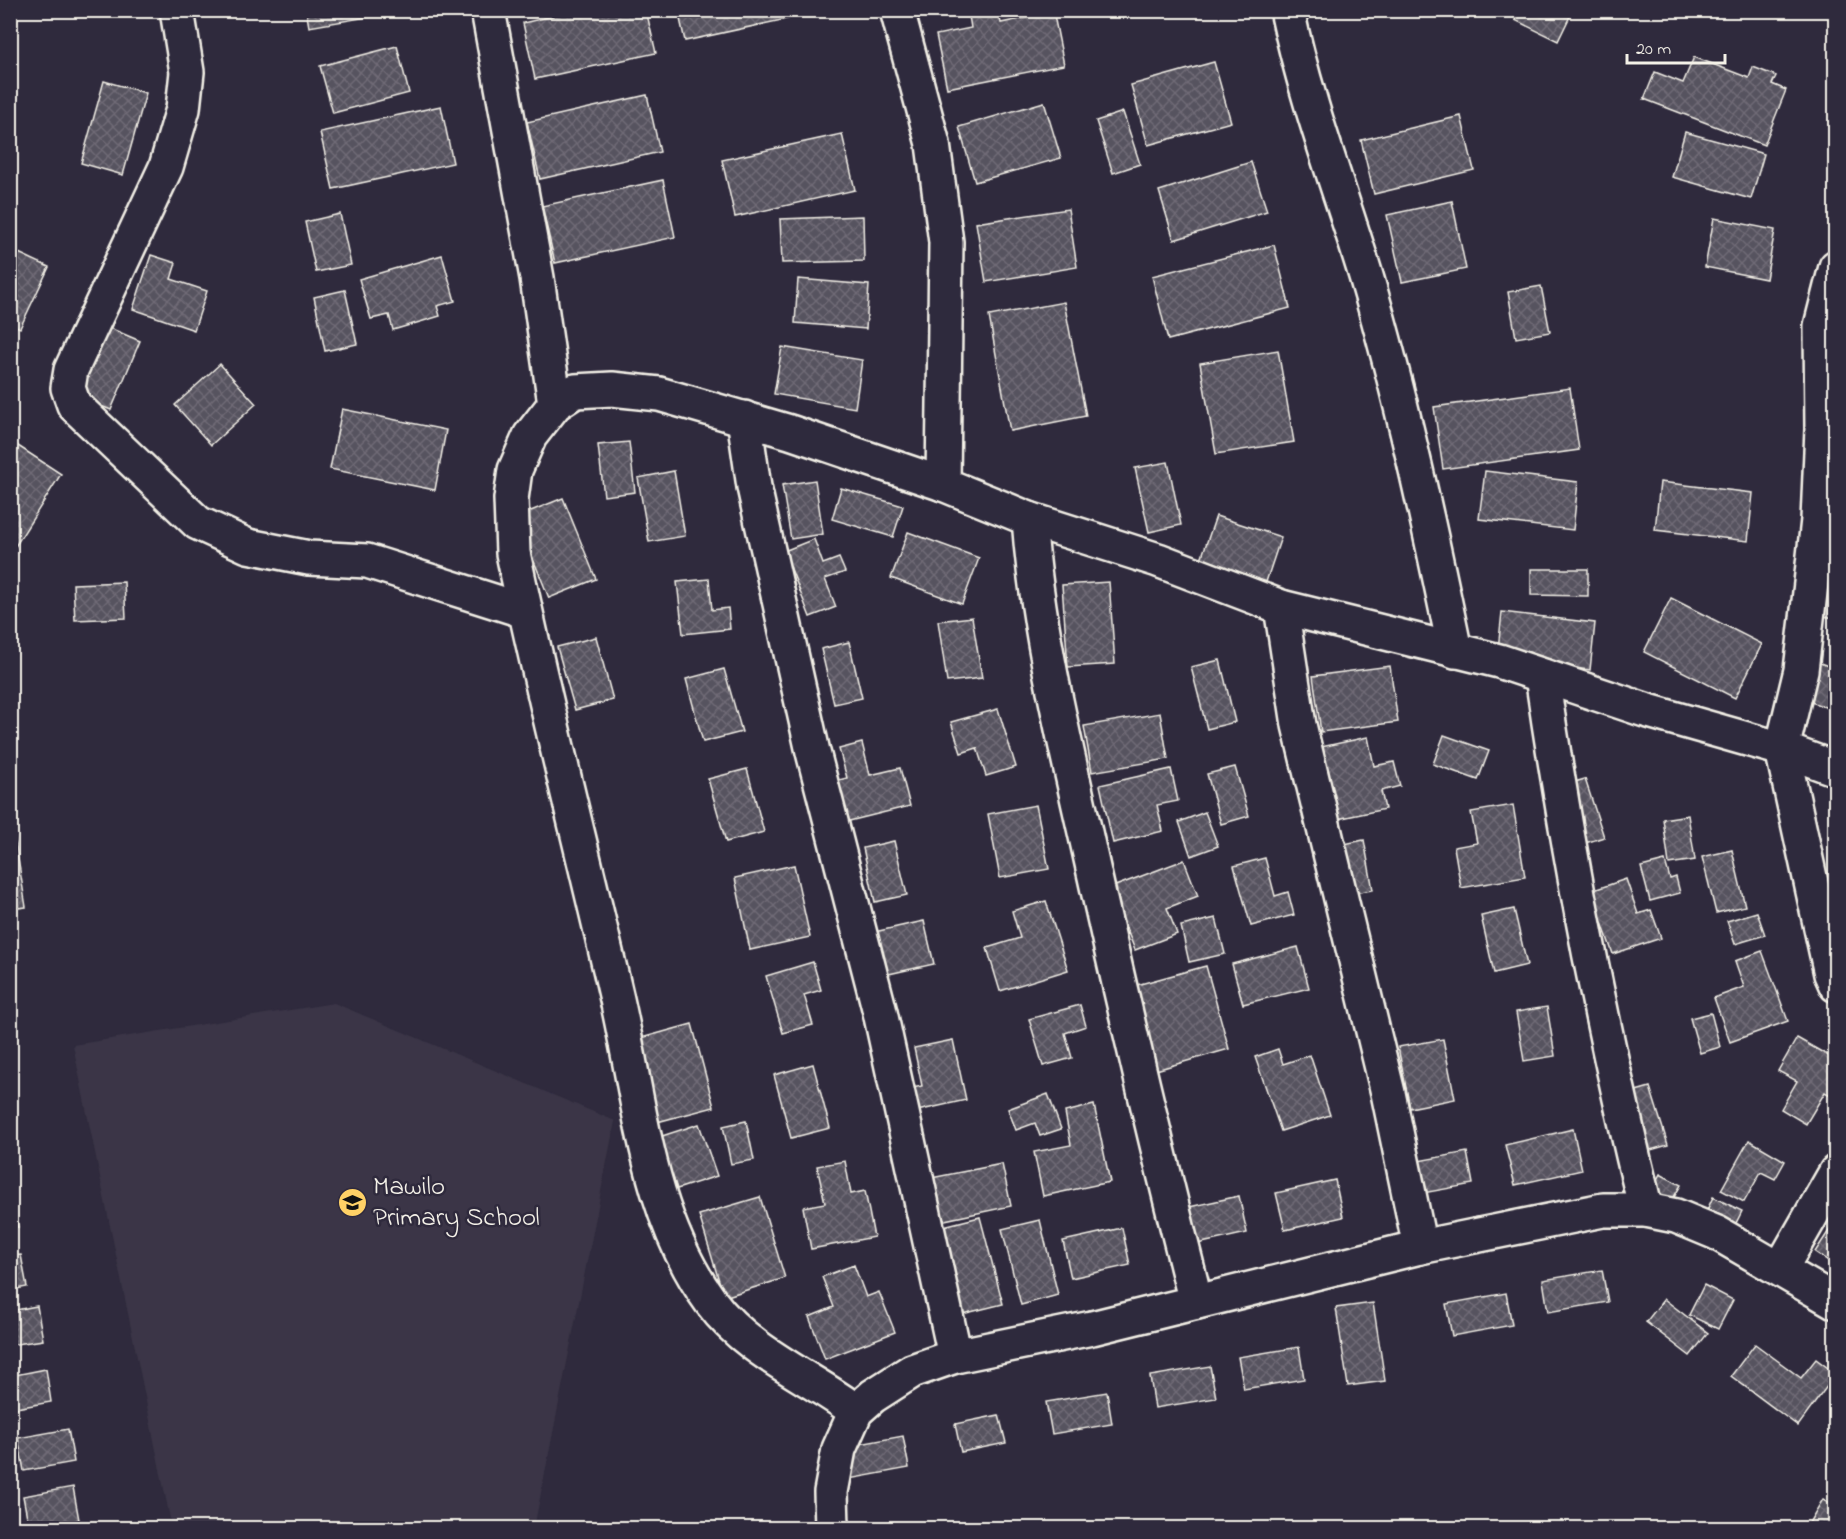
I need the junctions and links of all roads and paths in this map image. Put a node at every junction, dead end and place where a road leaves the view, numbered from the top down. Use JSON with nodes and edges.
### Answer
{"nodes":[{"id":1,"x":177,"y":10,"type":"edge"},
{"id":2,"x":488,"y":10,"type":"edge"},
{"id":3,"x":897,"y":10,"type":"edge"},
{"id":4,"x":1287,"y":10,"type":"edge"},
{"id":5,"x":1836,"y":267,"type":"edge"},
{"id":6,"x":555,"y":404,"type":"junction"},
{"id":7,"x":744,"y":418,"type":"junction"},
{"id":8,"x":942,"y":484,"type":"junction"},
{"id":9,"x":1029,"y":519,"type":"junction"},
{"id":10,"x":1281,"y":607,"type":"junction"},
{"id":11,"x":525,"y":611,"type":"junction"},
{"id":12,"x":1455,"y":651,"type":"junction"},
{"id":13,"x":1542,"y":676,"type":"junction"},
{"id":14,"x":1782,"y":749,"type":"junction"},
{"id":15,"x":1836,"y":769,"type":"edge"},
{"id":16,"x":1836,"y":985,"type":"edge"},
{"id":17,"x":1836,"y":1172,"type":"edge"},
{"id":18,"x":1646,"y":1210,"type":"junction"},
{"id":19,"x":1420,"y":1247,"type":"junction"},
{"id":20,"x":1781,"y":1268,"type":"junction"},
{"id":21,"x":1196,"y":1302,"type":"junction"},
{"id":22,"x":1836,"y":1302,"type":"edge"},
{"id":23,"x":955,"y":1356,"type":"junction"},
{"id":24,"x":856,"y":1411,"type":"junction"},
{"id":25,"x":832,"y":1528,"type":"edge"}],
"edges":[{"from":1,"to":11,"type":"street"},
{"from":2,"to":6,"type":"street"},
{"from":3,"to":8,"type":"street"},
{"from":4,"to":12,"type":"street"},
{"from":5,"to":14,"type":"street"},
{"from":6,"to":7,"type":"street"},
{"from":6,"to":11,"type":"street"},
{"from":7,"to":8,"type":"street"},
{"from":7,"to":23,"type":"street"},
{"from":8,"to":9,"type":"street"},
{"from":9,"to":10,"type":"street"},
{"from":9,"to":21,"type":"street"},
{"from":10,"to":12,"type":"street"},
{"from":10,"to":19,"type":"street"},
{"from":11,"to":24,"type":"street"},
{"from":12,"to":13,"type":"street"},
{"from":13,"to":14,"type":"street"},
{"from":13,"to":18,"type":"street"},
{"from":14,"to":15,"type":"street"},
{"from":14,"to":16,"type":"street"},
{"from":17,"to":20,"type":"street"},
{"from":18,"to":19,"type":"street"},
{"from":18,"to":20,"type":"street"},
{"from":19,"to":21,"type":"street"},
{"from":20,"to":22,"type":"street"},
{"from":21,"to":23,"type":"street"},
{"from":23,"to":24,"type":"street"},
{"from":24,"to":25,"type":"street"}]}
